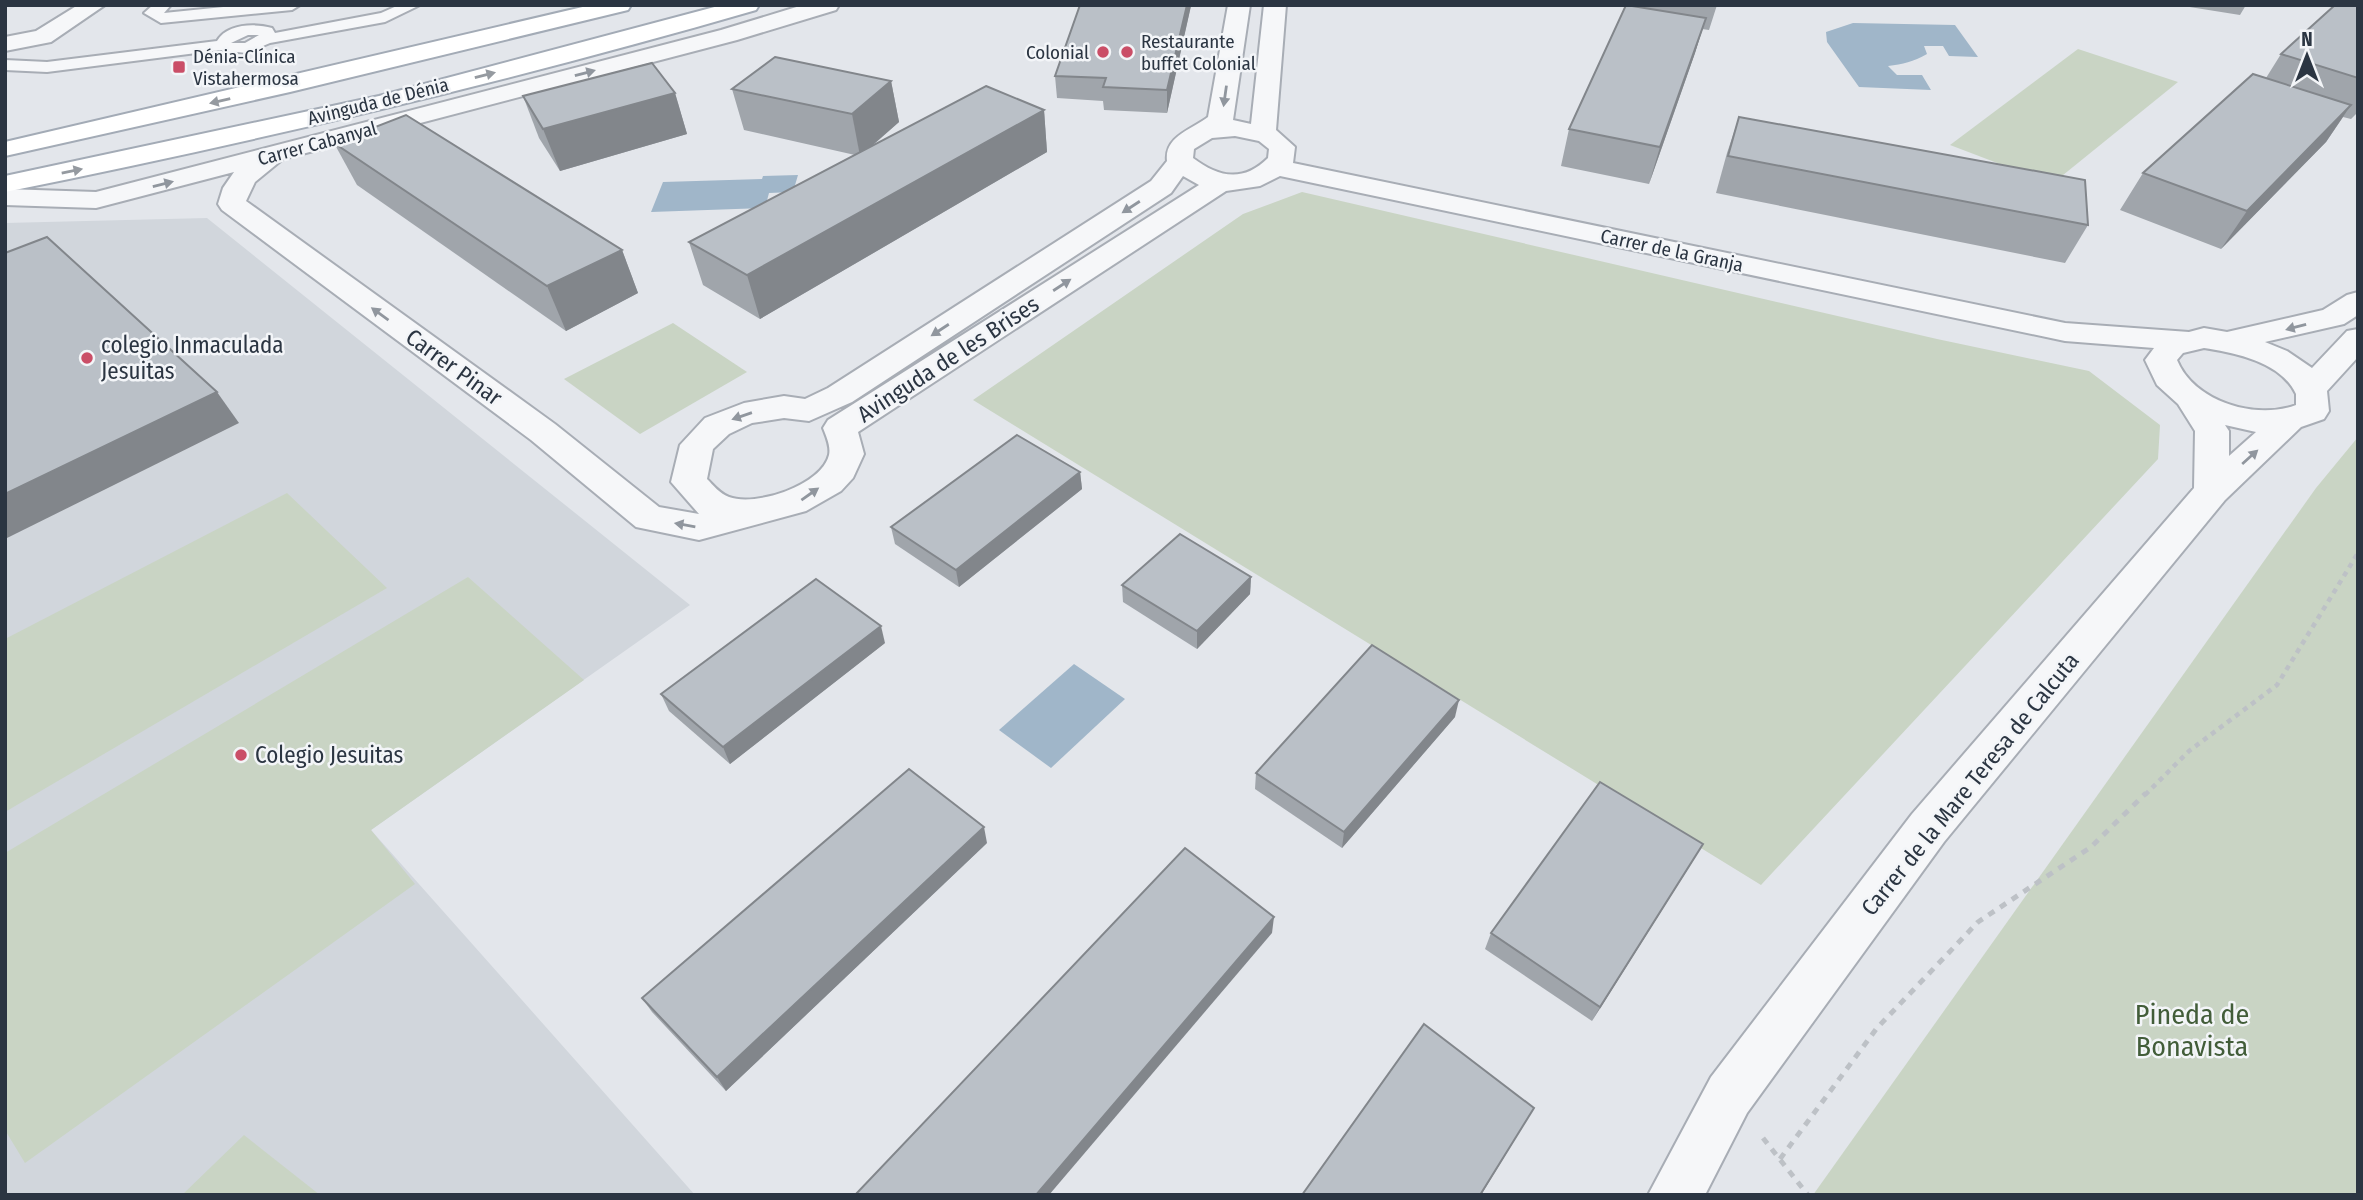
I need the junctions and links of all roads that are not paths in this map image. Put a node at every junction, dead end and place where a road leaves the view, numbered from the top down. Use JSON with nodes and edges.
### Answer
{"nodes":[{"id":1,"x":94,"y":5,"type":"edge"},
{"id":2,"x":163,"y":5,"type":"edge"},
{"id":3,"x":292,"y":5,"type":"edge"},
{"id":4,"x":397,"y":5,"type":"edge"},
{"id":5,"x":412,"y":5,"type":"edge"},
{"id":6,"x":547,"y":5,"type":"edge"},
{"id":7,"x":620,"y":5,"type":"edge"},
{"id":8,"x":682,"y":5,"type":"edge"},
{"id":9,"x":748,"y":5,"type":"edge"},
{"id":10,"x":828,"y":5,"type":"edge"},
{"id":11,"x":1239,"y":5,"type":"edge"},
{"id":12,"x":1275,"y":5,"type":"edge"},
{"id":13,"x":266,"y":35,"type":"junction"},
{"id":14,"x":43,"y":37,"type":"junction"},
{"id":15,"x":222,"y":42,"type":"junction"},
{"id":16,"x":5,"y":44,"type":"edge"},
{"id":17,"x":5,"y":65,"type":"edge"},
{"id":18,"x":82,"y":108,"type":"dead end"},
{"id":19,"x":1206,"y":131,"type":"junction"},
{"id":20,"x":1263,"y":134,"type":"junction"},
{"id":21,"x":282,"y":152,"type":"junction"},
{"id":22,"x":6,"y":158,"type":"edge"},
{"id":23,"x":1180,"y":161,"type":"junction"},
{"id":24,"x":1279,"y":168,"type":"junction"},
{"id":25,"x":1222,"y":181,"type":"junction"},
{"id":26,"x":5,"y":184,"type":"edge"},
{"id":27,"x":5,"y":197,"type":"edge"},
{"id":28,"x":2358,"y":301,"type":"edge"},
{"id":29,"x":2065,"y":332,"type":"junction"},
{"id":30,"x":2358,"y":338,"type":"edge"},
{"id":31,"x":2183,"y":340,"type":"junction"},
{"id":32,"x":2228,"y":341,"type":"junction"},
{"id":33,"x":2165,"y":376,"type":"junction"},
{"id":34,"x":2311,"y":389,"type":"junction"},
{"id":35,"x":2191,"y":399,"type":"junction"},
{"id":36,"x":2287,"y":423,"type":"junction"},
{"id":37,"x":2213,"y":491,"type":"junction"},
{"id":38,"x":751,"y":512,"type":"junction"},
{"id":39,"x":1675,"y":1195,"type":"edge"}],
"edges":[{"from":1,"to":14,"type":"street"},
{"from":2,"to":3,"type":"lane"},
{"from":4,"to":13,"type":"lane"},
{"from":5,"to":13,"type":"lane"},
{"from":6,"to":18,"type":"main road"},
{"from":7,"to":22,"type":"main road","name":"Avinguda de Dénia","one_way":true},
{"from":8,"to":22,"type":"main road","name":"Avinguda de Dénia"},
{"from":26,"to":9,"type":"main road","name":"Avinguda de Dénia","one_way":true},
{"from":21,"to":10,"type":"street","name":"Carrer Cabanyal","one_way":true},
{"from":11,"to":19,"type":"street","one_way":true},
{"from":12,"to":20,"type":"street"},
{"from":13,"to":15,"type":"lane"},
{"from":14,"to":15,"type":"lane"},
{"from":14,"to":16,"type":"street"},
{"from":15,"to":17,"type":"lane"},
{"from":19,"to":20,"type":"street"},
{"from":19,"to":23,"type":"street"},
{"from":20,"to":24,"type":"street"},
{"from":27,"to":21,"type":"street","name":"Carrer Cabanyal","one_way":true},
{"from":38,"to":21,"type":"street","name":"Carrer Pinar","one_way":true},
{"from":23,"to":25,"type":"street"},
{"from":23,"to":38,"type":"street","name":"Avinguda de les Brises","one_way":true},
{"from":24,"to":25,"type":"street"},
{"from":24,"to":29,"type":"street","name":"Carrer de la Granja"},
{"from":38,"to":25,"type":"street","name":"Avinguda de les Brises","one_way":true},
{"from":28,"to":32,"type":"street","one_way":true},
{"from":29,"to":31,"type":"street","name":"Carrer de la Granja"},
{"from":29,"to":33,"type":"street","name":"Carrer de la Granja"},
{"from":30,"to":34,"type":"street"},
{"from":31,"to":32,"type":"street","name":"Carrer de la Granja"},
{"from":31,"to":33,"type":"street"},
{"from":32,"to":34,"type":"street"},
{"from":33,"to":35,"type":"street","name":"Carrer de la Granja"},
{"from":34,"to":36,"type":"street","name":"Carrer de la Mare Teresa de Calcuta"},
{"from":35,"to":36,"type":"street"},
{"from":35,"to":37,"type":"street"},
{"from":37,"to":36,"type":"street","name":"Carrer de la Mare Teresa de Calcuta","one_way":true},
{"from":37,"to":39,"type":"street","name":"Carrer de la Mare Teresa de Calcuta"}]}
